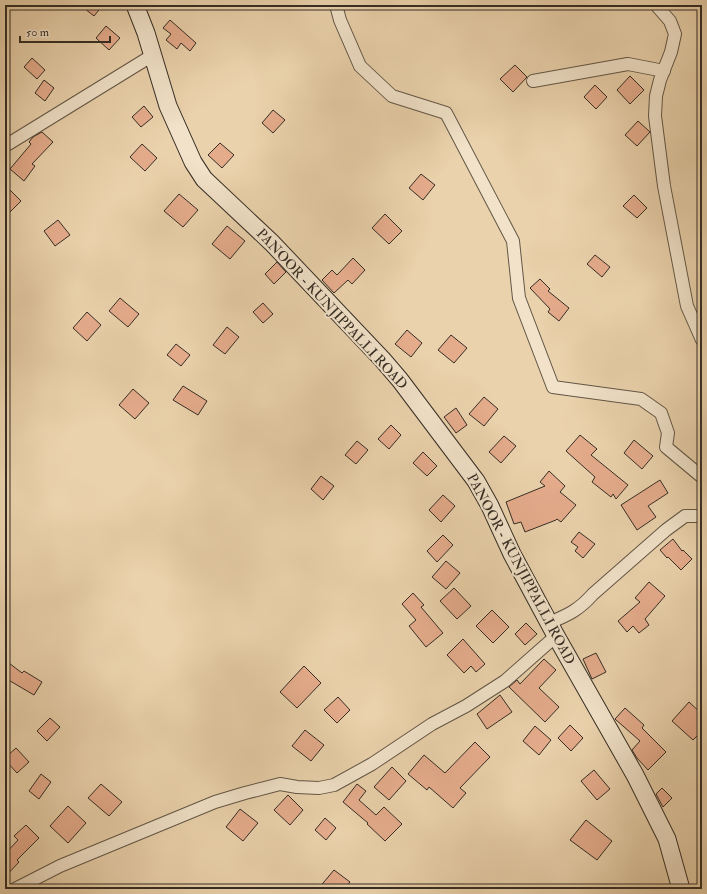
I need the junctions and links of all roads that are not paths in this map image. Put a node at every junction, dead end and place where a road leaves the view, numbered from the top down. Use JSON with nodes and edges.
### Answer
{"nodes":[{"id":1,"x":135,"y":5,"type":"edge"},
{"id":2,"x":336,"y":5,"type":"edge"},
{"id":3,"x":656,"y":5,"type":"edge"},
{"id":4,"x":153,"y":55,"type":"junction"},
{"id":5,"x":664,"y":71,"type":"junction"},
{"id":6,"x":533,"y":81,"type":"dead end"},
{"id":7,"x":5,"y":146,"type":"edge"},
{"id":8,"x":702,"y":340,"type":"edge"},
{"id":9,"x":702,"y":477,"type":"edge"},
{"id":10,"x":702,"y":518,"type":"edge"},
{"id":11,"x":552,"y":630,"type":"junction"},
{"id":12,"x":15,"y":889,"type":"edge"},
{"id":13,"x":681,"y":889,"type":"edge"}],
"edges":[{"from":1,"to":4,"type":"main road","name":"PANOOR - KUNJIPPALLI ROAD"},
{"from":2,"to":9,"type":"street"},
{"from":3,"to":5,"type":"street"},
{"from":4,"to":7,"type":"street"},
{"from":4,"to":11,"type":"main road","name":"PANOOR - KUNJIPPALLI ROAD"},
{"from":5,"to":6,"type":"street"},
{"from":5,"to":8,"type":"street"},
{"from":10,"to":11,"type":"street"},
{"from":11,"to":12,"type":"street"},
{"from":11,"to":13,"type":"main road","name":"PANOOR - KUNJIPPALLI ROAD"}]}
